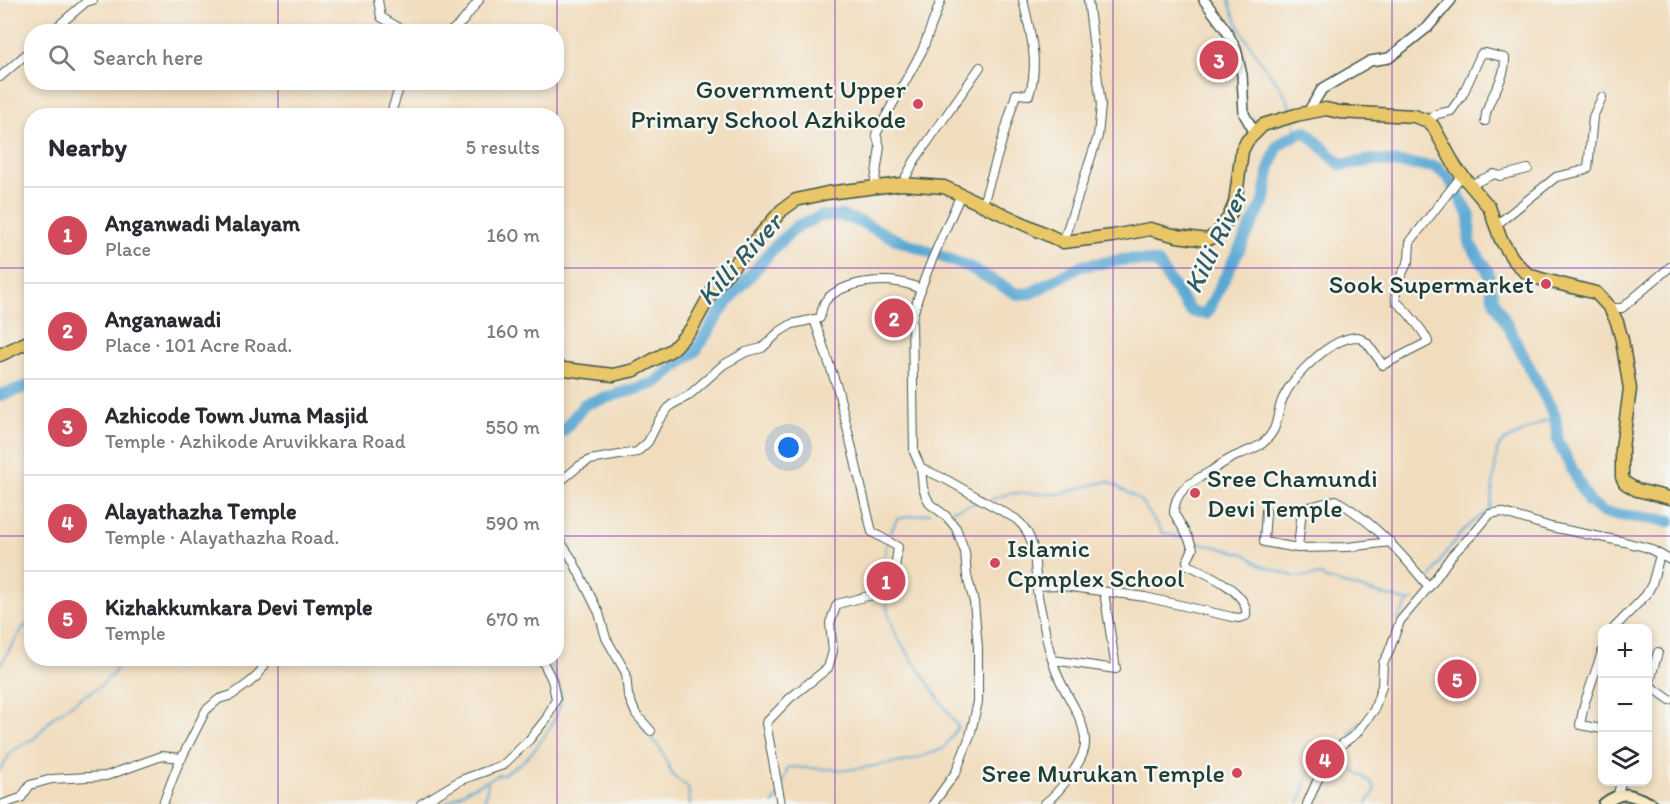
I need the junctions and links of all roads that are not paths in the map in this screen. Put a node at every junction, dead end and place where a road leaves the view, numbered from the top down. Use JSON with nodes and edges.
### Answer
{"nodes":[{"id":1,"x":93,"y":0,"type":"edge"},
{"id":2,"x":378,"y":0,"type":"edge"},
{"id":3,"x":479,"y":0,"type":"edge"},
{"id":4,"x":941,"y":0,"type":"edge"},
{"id":5,"x":1023,"y":0,"type":"edge"},
{"id":6,"x":1088,"y":0,"type":"edge"},
{"id":7,"x":1204,"y":0,"type":"edge"},
{"id":8,"x":1451,"y":0,"type":"edge"},
{"id":9,"x":60,"y":24,"type":"edge"},
{"id":10,"x":393,"y":24,"type":"edge"},
{"id":11,"x":459,"y":24,"type":"edge"},
{"id":12,"x":24,"y":57,"type":"edge"},
{"id":13,"x":980,"y":67,"type":"dead end"},
{"id":14,"x":0,"y":77,"type":"edge"},
{"id":15,"x":398,"y":90,"type":"edge"},
{"id":16,"x":1602,"y":97,"type":"dead end"},
{"id":17,"x":393,"y":108,"type":"edge"},
{"id":18,"x":1308,"y":112,"type":"junction"},
{"id":19,"x":1428,"y":121,"type":"junction"},
{"id":20,"x":1485,"y":121,"type":"dead end"},
{"id":21,"x":1255,"y":133,"type":"junction"},
{"id":22,"x":1528,"y":169,"type":"dead end"},
{"id":23,"x":1459,"y":178,"type":"junction"},
{"id":24,"x":902,"y":184,"type":"junction"},
{"id":25,"x":1470,"y":185,"type":"junction"},
{"id":26,"x":874,"y":188,"type":"junction"},
{"id":27,"x":961,"y":194,"type":"junction"},
{"id":28,"x":983,"y":204,"type":"junction"},
{"id":29,"x":1495,"y":226,"type":"junction"},
{"id":30,"x":1063,"y":242,"type":"junction"},
{"id":31,"x":1670,"y":267,"type":"edge"},
{"id":32,"x":921,"y":290,"type":"junction"},
{"id":33,"x":1610,"y":308,"type":"junction"},
{"id":34,"x":814,"y":319,"type":"junction"},
{"id":35,"x":24,"y":344,"type":"edge"},
{"id":36,"x":0,"y":356,"type":"edge"},
{"id":37,"x":564,"y":369,"type":"edge"},
{"id":38,"x":921,"y":468,"type":"junction"},
{"id":39,"x":564,"y":478,"type":"edge"},
{"id":40,"x":1670,"y":498,"type":"edge"},
{"id":41,"x":1266,"y":511,"type":"dead end"},
{"id":42,"x":1391,"y":542,"type":"junction"},
{"id":43,"x":564,"y":546,"type":"edge"},
{"id":44,"x":1298,"y":548,"type":"junction"},
{"id":45,"x":1660,"y":555,"type":"junction"},
{"id":46,"x":1670,"y":560,"type":"edge"},
{"id":47,"x":1037,"y":586,"type":"junction"},
{"id":48,"x":1429,"y":587,"type":"junction"},
{"id":49,"x":1104,"y":592,"type":"junction"},
{"id":50,"x":1618,"y":624,"type":"edge"},
{"id":51,"x":1658,"y":652,"type":"dead end"},
{"id":52,"x":1053,"y":660,"type":"junction"},
{"id":53,"x":264,"y":666,"type":"edge"},
{"id":54,"x":545,"y":666,"type":"edge"},
{"id":55,"x":1598,"y":677,"type":"edge"},
{"id":56,"x":1650,"y":678,"type":"edge"},
{"id":57,"x":1652,"y":689,"type":"edge"},
{"id":58,"x":1670,"y":700,"type":"edge"},
{"id":59,"x":1598,"y":728,"type":"edge"},
{"id":60,"x":651,"y":731,"type":"dead end"},
{"id":61,"x":182,"y":758,"type":"junction"},
{"id":62,"x":1620,"y":786,"type":"edge"},
{"id":63,"x":1618,"y":794,"type":"junction"},
{"id":64,"x":3,"y":804,"type":"edge"},
{"id":65,"x":163,"y":804,"type":"edge"},
{"id":66,"x":422,"y":804,"type":"edge"},
{"id":67,"x":781,"y":804,"type":"edge"},
{"id":68,"x":933,"y":804,"type":"edge"},
{"id":69,"x":1044,"y":804,"type":"edge"},
{"id":70,"x":1307,"y":804,"type":"edge"},
{"id":71,"x":1604,"y":804,"type":"edge"},
{"id":72,"x":1652,"y":804,"type":"edge"}],
"edges":[{"from":1,"to":9,"type":"street"},
{"from":2,"to":10,"type":"street"},
{"from":3,"to":11,"type":"street"},
{"from":4,"to":26,"type":"street"},
{"from":5,"to":28,"type":"street"},
{"from":6,"to":30,"type":"street"},
{"from":7,"to":21,"type":"street"},
{"from":8,"to":18,"type":"street"},
{"from":12,"to":14,"type":"street"},
{"from":13,"to":24,"type":"street"},
{"from":15,"to":17,"type":"street"},
{"from":16,"to":29,"type":"street"},
{"from":18,"to":19,"type":"main road"},
{"from":18,"to":21,"type":"main road"},
{"from":19,"to":20,"type":"street"},
{"from":19,"to":23,"type":"main road"},
{"from":21,"to":30,"type":"main road"},
{"from":22,"to":25,"type":"street"},
{"from":23,"to":25,"type":"main road"},
{"from":23,"to":49,"type":"street"},
{"from":24,"to":26,"type":"main road"},
{"from":24,"to":27,"type":"main road"},
{"from":25,"to":29,"type":"main road"},
{"from":26,"to":37,"type":"main road"},
{"from":27,"to":28,"type":"main road"},
{"from":27,"to":32,"type":"street"},
{"from":28,"to":30,"type":"main road"},
{"from":29,"to":33,"type":"main road"},
{"from":31,"to":33,"type":"street"},
{"from":32,"to":34,"type":"street"},
{"from":32,"to":38,"type":"street"},
{"from":33,"to":40,"type":"main road"},
{"from":34,"to":39,"type":"street"},
{"from":34,"to":67,"type":"street"},
{"from":35,"to":36,"type":"main road"},
{"from":38,"to":47,"type":"street"},
{"from":38,"to":68,"type":"street"},
{"from":41,"to":44,"type":"street"},
{"from":42,"to":44,"type":"street"},
{"from":42,"to":44,"type":"street"},
{"from":42,"to":48,"type":"street"},
{"from":43,"to":60,"type":"street"},
{"from":45,"to":46,"type":"street"},
{"from":45,"to":48,"type":"street"},
{"from":45,"to":50,"type":"street"},
{"from":47,"to":49,"type":"street"},
{"from":47,"to":52,"type":"street"},
{"from":48,"to":70,"type":"street"},
{"from":49,"to":52,"type":"street"},
{"from":51,"to":56,"type":"street"},
{"from":52,"to":69,"type":"street"},
{"from":53,"to":61,"type":"street"},
{"from":54,"to":66,"type":"street"},
{"from":55,"to":59,"type":"street"},
{"from":57,"to":58,"type":"street"},
{"from":61,"to":64,"type":"street"},
{"from":61,"to":65,"type":"street"},
{"from":62,"to":63,"type":"street"},
{"from":63,"to":71,"type":"main road"},
{"from":63,"to":72,"type":"main road"}]}
